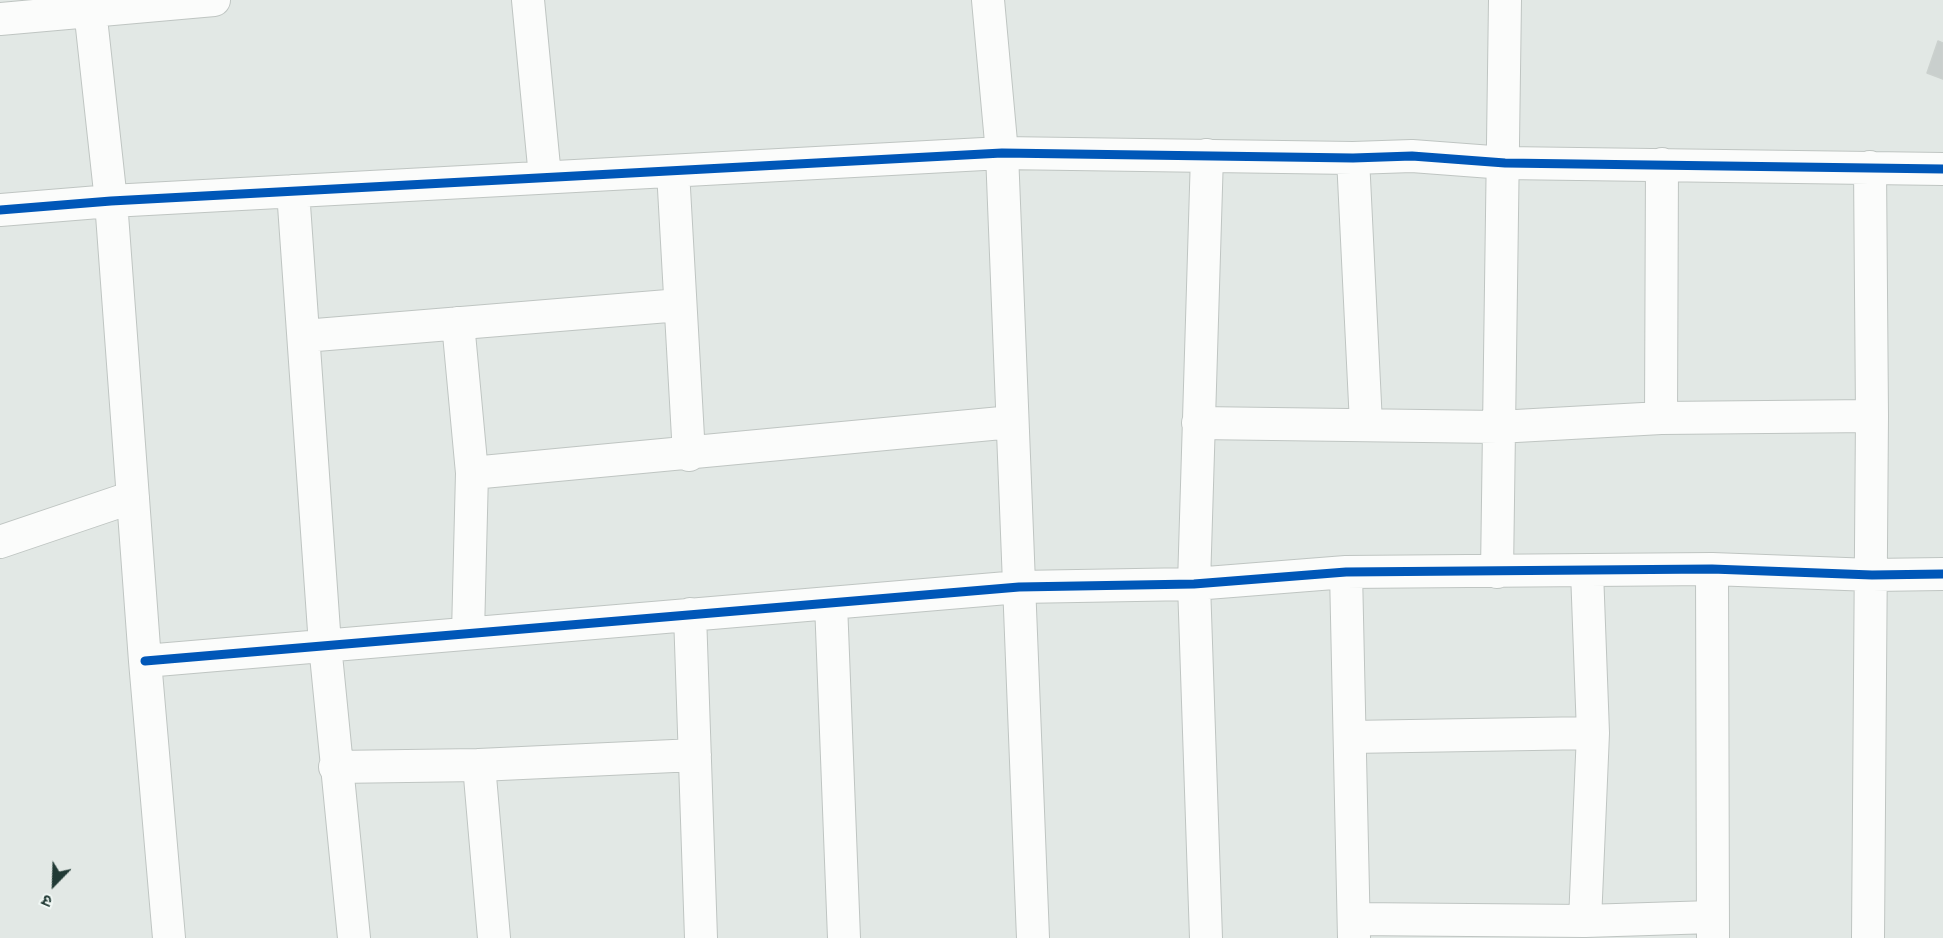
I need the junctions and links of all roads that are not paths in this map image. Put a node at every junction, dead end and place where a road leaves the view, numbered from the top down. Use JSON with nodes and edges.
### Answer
{"nodes":[{"id":1,"x":214,"y":0,"type":"edge"},
{"id":2,"x":528,"y":0,"type":"edge"},
{"id":3,"x":988,"y":0,"type":"edge"},
{"id":4,"x":1505,"y":0,"type":"edge"},
{"id":5,"x":90,"y":5,"type":"edge"},
{"id":6,"x":0,"y":19,"type":"edge"},
{"id":7,"x":1002,"y":153,"type":"junction"},
{"id":8,"x":1207,"y":155,"type":"junction"},
{"id":9,"x":1353,"y":158,"type":"junction"},
{"id":10,"x":1505,"y":163,"type":"junction"},
{"id":11,"x":1662,"y":164,"type":"junction"},
{"id":12,"x":1870,"y":167,"type":"junction"},
{"id":13,"x":1943,"y":169,"type":"edge"},
{"id":14,"x":673,"y":171,"type":"junction"},
{"id":15,"x":545,"y":177,"type":"junction"},
{"id":16,"x":293,"y":191,"type":"junction"},
{"id":17,"x":111,"y":201,"type":"junction"},
{"id":18,"x":0,"y":210,"type":"edge"},
{"id":19,"x":680,"y":305,"type":"junction"},
{"id":20,"x":458,"y":323,"type":"junction"},
{"id":21,"x":304,"y":336,"type":"junction"},
{"id":22,"x":1872,"y":416,"type":"junction"},
{"id":23,"x":1661,"y":418,"type":"junction"},
{"id":24,"x":1012,"y":422,"type":"junction"},
{"id":25,"x":1198,"y":423,"type":"junction"},
{"id":26,"x":1366,"y":424,"type":"junction"},
{"id":27,"x":1498,"y":427,"type":"junction"},
{"id":28,"x":689,"y":455,"type":"junction"},
{"id":29,"x":472,"y":473,"type":"junction"},
{"id":30,"x":133,"y":497,"type":"junction"},
{"id":31,"x":0,"y":542,"type":"edge"},
{"id":32,"x":1712,"y":568,"type":"junction"},
{"id":33,"x":1587,"y":571,"type":"junction"},
{"id":34,"x":1346,"y":572,"type":"junction"},
{"id":35,"x":1497,"y":572,"type":"junction"},
{"id":36,"x":1943,"y":574,"type":"edge"},
{"id":37,"x":1872,"y":575,"type":"junction"},
{"id":38,"x":1194,"y":584,"type":"junction"},
{"id":39,"x":1019,"y":587,"type":"junction"},
{"id":40,"x":831,"y":603,"type":"junction"},
{"id":41,"x":690,"y":614,"type":"junction"},
{"id":42,"x":468,"y":633,"type":"junction"},
{"id":43,"x":325,"y":645,"type":"junction"},
{"id":44,"x":145,"y":661,"type":"junction"},
{"id":45,"x":1593,"y":733,"type":"junction"},
{"id":46,"x":1350,"y":736,"type":"junction"},
{"id":47,"x":695,"y":755,"type":"junction"},
{"id":48,"x":479,"y":765,"type":"junction"},
{"id":49,"x":335,"y":767,"type":"junction"},
{"id":50,"x":1585,"y":921,"type":"junction"},
{"id":51,"x":1712,"y":927,"type":"edge"},
{"id":52,"x":1354,"y":929,"type":"edge"},
{"id":53,"x":169,"y":938,"type":"edge"},
{"id":54,"x":354,"y":938,"type":"edge"},
{"id":55,"x":494,"y":938,"type":"edge"},
{"id":56,"x":701,"y":938,"type":"edge"},
{"id":57,"x":844,"y":938,"type":"edge"},
{"id":58,"x":1033,"y":938,"type":"edge"},
{"id":59,"x":1206,"y":938,"type":"edge"},
{"id":60,"x":1868,"y":938,"type":"edge"}],
"edges":[{"from":1,"to":5,"type":"street"},
{"from":2,"to":15,"type":"street"},
{"from":3,"to":7,"type":"street"},
{"from":4,"to":10,"type":"street"},
{"from":5,"to":6,"type":"street"},
{"from":5,"to":17,"type":"street"},
{"from":7,"to":8,"type":"street"},
{"from":7,"to":14,"type":"street"},
{"from":7,"to":24,"type":"street"},
{"from":8,"to":9,"type":"street"},
{"from":8,"to":25,"type":"street"},
{"from":9,"to":10,"type":"street"},
{"from":9,"to":26,"type":"street"},
{"from":10,"to":11,"type":"street"},
{"from":10,"to":27,"type":"street"},
{"from":11,"to":12,"type":"street"},
{"from":11,"to":23,"type":"street"},
{"from":12,"to":13,"type":"street"},
{"from":12,"to":22,"type":"street"},
{"from":14,"to":15,"type":"street"},
{"from":14,"to":19,"type":"street"},
{"from":15,"to":16,"type":"street"},
{"from":16,"to":17,"type":"street"},
{"from":16,"to":21,"type":"street"},
{"from":17,"to":18,"type":"street"},
{"from":17,"to":30,"type":"street"},
{"from":19,"to":20,"type":"street"},
{"from":19,"to":28,"type":"street"},
{"from":20,"to":21,"type":"street"},
{"from":20,"to":29,"type":"street"},
{"from":21,"to":43,"type":"street"},
{"from":22,"to":23,"type":"street"},
{"from":22,"to":37,"type":"street"},
{"from":23,"to":27,"type":"street"},
{"from":24,"to":28,"type":"street"},
{"from":24,"to":39,"type":"street"},
{"from":25,"to":26,"type":"street"},
{"from":25,"to":38,"type":"street"},
{"from":26,"to":27,"type":"street"},
{"from":27,"to":35,"type":"street"},
{"from":28,"to":29,"type":"street"},
{"from":29,"to":42,"type":"street"},
{"from":30,"to":31,"type":"street"},
{"from":30,"to":44,"type":"street"},
{"from":32,"to":33,"type":"street"},
{"from":32,"to":37,"type":"street"},
{"from":32,"to":51,"type":"street"},
{"from":33,"to":35,"type":"street"},
{"from":33,"to":45,"type":"street"},
{"from":34,"to":35,"type":"street"},
{"from":34,"to":38,"type":"street"},
{"from":34,"to":46,"type":"street"},
{"from":36,"to":37,"type":"street"},
{"from":37,"to":60,"type":"street"},
{"from":38,"to":39,"type":"street"},
{"from":38,"to":59,"type":"street"},
{"from":39,"to":40,"type":"street"},
{"from":39,"to":58,"type":"street"},
{"from":40,"to":41,"type":"street"},
{"from":40,"to":57,"type":"street"},
{"from":41,"to":42,"type":"street"},
{"from":41,"to":47,"type":"street"},
{"from":42,"to":43,"type":"street"},
{"from":43,"to":44,"type":"street"},
{"from":43,"to":49,"type":"street"},
{"from":44,"to":53,"type":"street"},
{"from":45,"to":46,"type":"street"},
{"from":45,"to":50,"type":"street"},
{"from":46,"to":52,"type":"street"},
{"from":47,"to":48,"type":"street"},
{"from":47,"to":56,"type":"street"},
{"from":48,"to":49,"type":"street"},
{"from":48,"to":55,"type":"street"},
{"from":49,"to":54,"type":"street"},
{"from":50,"to":51,"type":"street"},
{"from":50,"to":52,"type":"street"}]}
